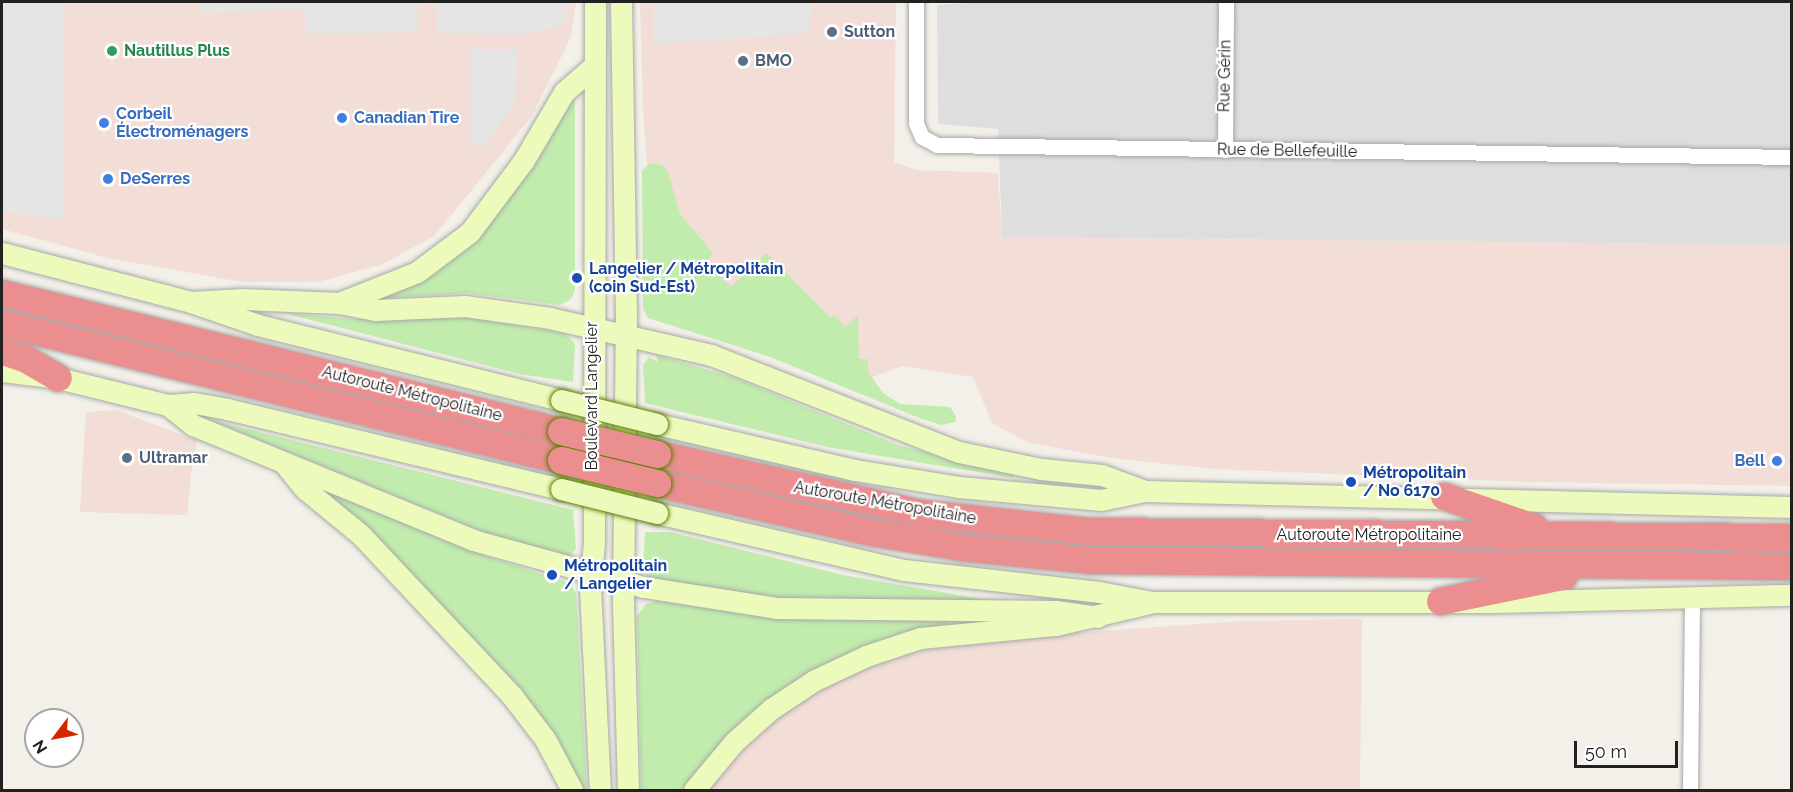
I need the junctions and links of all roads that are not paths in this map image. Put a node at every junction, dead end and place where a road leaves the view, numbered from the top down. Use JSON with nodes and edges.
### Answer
{"nodes":[{"id":1,"x":595,"y":2,"type":"edge"},
{"id":2,"x":621,"y":2,"type":"edge"},
{"id":3,"x":916,"y":2,"type":"edge"},
{"id":4,"x":1226,"y":2,"type":"edge"},
{"id":5,"x":592,"y":68,"type":"junction"},
{"id":6,"x":1225,"y":150,"type":"junction"},
{"id":7,"x":1791,"y":157,"type":"edge"},
{"id":8,"x":2,"y":253,"type":"edge"},
{"id":9,"x":2,"y":293,"type":"edge"},
{"id":10,"x":191,"y":302,"type":"junction"},
{"id":11,"x":339,"y":303,"type":"junction"},
{"id":12,"x":2,"y":323,"type":"edge"},
{"id":13,"x":592,"y":327,"type":"junction"},
{"id":14,"x":625,"y":333,"type":"junction"},
{"id":15,"x":2,"y":351,"type":"edge"},
{"id":16,"x":2,"y":371,"type":"edge"},
{"id":17,"x":58,"y":378,"type":"junction"},
{"id":18,"x":168,"y":405,"type":"junction"},
{"id":19,"x":280,"y":459,"type":"junction"},
{"id":20,"x":1145,"y":491,"type":"junction"},
{"id":21,"x":1444,"y":496,"type":"junction"},
{"id":22,"x":1791,"y":507,"type":"edge"},
{"id":23,"x":1567,"y":536,"type":"junction"},
{"id":24,"x":1791,"y":537,"type":"edge"},
{"id":25,"x":1614,"y":565,"type":"junction"},
{"id":26,"x":1791,"y":566,"type":"edge"},
{"id":27,"x":593,"y":574,"type":"junction"},
{"id":28,"x":624,"y":581,"type":"junction"},
{"id":29,"x":1791,"y":595,"type":"edge"},
{"id":30,"x":1692,"y":596,"type":"junction"},
{"id":31,"x":1440,"y":601,"type":"junction"},
{"id":32,"x":1152,"y":602,"type":"junction"},
{"id":33,"x":1098,"y":617,"type":"junction"},
{"id":34,"x":572,"y":790,"type":"edge"},
{"id":35,"x":600,"y":790,"type":"edge"},
{"id":36,"x":627,"y":790,"type":"edge"},
{"id":37,"x":694,"y":790,"type":"edge"},
{"id":38,"x":1690,"y":790,"type":"edge"}],
"edges":[{"from":1,"to":5,"type":"main road","name":"Boulevard Langelier"},
{"from":2,"to":14,"type":"main road","name":"Boulevard Langelier"},
{"from":3,"to":6,"type":"street","name":"Rue de Bellefeuille"},
{"from":4,"to":6,"type":"street","name":"Rue Gérin"},
{"from":5,"to":11,"type":"main road"},
{"from":5,"to":13,"type":"main road","name":"Boulevard Langelier"},
{"from":6,"to":7,"type":"street","name":"Rue de Bellefeuille"},
{"from":8,"to":10,"type":"main road"},
{"from":9,"to":23,"type":"highway","name":"Autoroute Métropolitaine","bridge":true},
{"from":10,"to":11,"type":"main road"},
{"from":10,"to":20,"type":"main road","bridge":true},
{"from":11,"to":13,"type":"main road"},
{"from":12,"to":25,"type":"highway","name":"Autoroute Métropolitaine","bridge":true},
{"from":13,"to":14,"type":"main road"},
{"from":13,"to":27,"type":"main road","name":"Boulevard Langelier"},
{"from":14,"to":20,"type":"main road"},
{"from":14,"to":28,"type":"main road","name":"Boulevard Langelier"},
{"from":15,"to":17,"type":"highway"},
{"from":16,"to":17,"type":"main road"},
{"from":17,"to":18,"type":"main road"},
{"from":18,"to":19,"type":"main road"},
{"from":18,"to":32,"type":"main road","bridge":true},
{"from":19,"to":27,"type":"main road"},
{"from":19,"to":34,"type":"main road"},
{"from":20,"to":21,"type":"main road"},
{"from":21,"to":22,"type":"main road"},
{"from":21,"to":23,"type":"highway"},
{"from":23,"to":24,"type":"highway","name":"Autoroute Métropolitaine"},
{"from":25,"to":26,"type":"highway","name":"Autoroute Métropolitaine"},
{"from":25,"to":31,"type":"highway"},
{"from":27,"to":28,"type":"main road"},
{"from":27,"to":35,"type":"main road","name":"Boulevard Langelier"},
{"from":28,"to":33,"type":"main road"},
{"from":28,"to":36,"type":"main road","name":"Boulevard Langelier"},
{"from":29,"to":30,"type":"main road"},
{"from":30,"to":31,"type":"main road"},
{"from":30,"to":38,"type":"street"},
{"from":31,"to":32,"type":"main road"},
{"from":32,"to":33,"type":"main road"},
{"from":33,"to":37,"type":"main road"}]}
